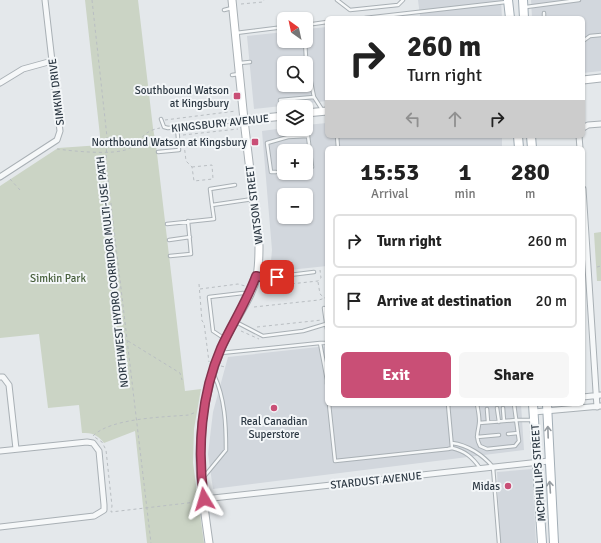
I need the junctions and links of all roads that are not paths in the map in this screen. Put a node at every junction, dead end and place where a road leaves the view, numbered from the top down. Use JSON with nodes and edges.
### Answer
{"nodes":[{"id":1,"x":45,"y":0,"type":"edge"},
{"id":2,"x":232,"y":0,"type":"edge"},
{"id":3,"x":337,"y":0,"type":"edge"},
{"id":4,"x":403,"y":0,"type":"edge"},
{"id":5,"x":579,"y":0,"type":"edge"},
{"id":6,"x":508,"y":1,"type":"edge"},
{"id":7,"x":523,"y":3,"type":"edge"},
{"id":8,"x":544,"y":5,"type":"junction"},
{"id":9,"x":233,"y":8,"type":"junction"},
{"id":10,"x":224,"y":10,"type":"dead end"},
{"id":11,"x":382,"y":16,"type":"edge"},
{"id":12,"x":510,"y":16,"type":"edge"},
{"id":13,"x":524,"y":16,"type":"edge"},
{"id":14,"x":544,"y":16,"type":"edge"},
{"id":15,"x":325,"y":22,"type":"edge"},
{"id":16,"x":313,"y":24,"type":"edge"},
{"id":17,"x":277,"y":28,"type":"edge"},
{"id":18,"x":236,"y":33,"type":"junction"},
{"id":19,"x":601,"y":35,"type":"edge"},
{"id":20,"x":585,"y":40,"type":"edge"},
{"id":21,"x":305,"y":48,"type":"edge"},
{"id":22,"x":52,"y":61,"type":"junction"},
{"id":23,"x":250,"y":62,"type":"dead end"},
{"id":24,"x":238,"y":63,"type":"junction"},
{"id":25,"x":240,"y":74,"type":"junction"},
{"id":26,"x":232,"y":75,"type":"dead end"},
{"id":27,"x":601,"y":78,"type":"edge"},
{"id":28,"x":585,"y":80,"type":"edge"},
{"id":29,"x":0,"y":83,"type":"edge"},
{"id":30,"x":314,"y":97,"type":"junction"},
{"id":31,"x":280,"y":100,"type":"edge"},
{"id":32,"x":325,"y":111,"type":"edge"},
{"id":33,"x":313,"y":112,"type":"edge"},
{"id":34,"x":277,"y":117,"type":"edge"},
{"id":35,"x":161,"y":120,"type":"road end"},
{"id":36,"x":244,"y":120,"type":"junction"},
{"id":37,"x":601,"y":124,"type":"edge"},
{"id":38,"x":177,"y":127,"type":"junction"},
{"id":39,"x":585,"y":127,"type":"edge"},
{"id":40,"x":288,"y":137,"type":"joint"},
{"id":41,"x":309,"y":144,"type":"edge"},
{"id":42,"x":158,"y":152,"type":"dead end"},
{"id":43,"x":276,"y":172,"type":"dead end"},
{"id":44,"x":0,"y":177,"type":"edge"},
{"id":45,"x":235,"y":185,"type":"dead end"},
{"id":46,"x":254,"y":199,"type":"junction"},
{"id":47,"x":212,"y":205,"type":"junction"},
{"id":48,"x":585,"y":216,"type":"edge"},
{"id":49,"x":188,"y":222,"type":"junction"},
{"id":50,"x":167,"y":224,"type":"dead end"},
{"id":51,"x":190,"y":237,"type":"junction"},
{"id":52,"x":169,"y":240,"type":"dead end"},
{"id":53,"x":170,"y":256,"type":"dead end"},
{"id":54,"x":314,"y":272,"type":"dead end"},
{"id":55,"x":256,"y":276,"type":"junction"},
{"id":56,"x":249,"y":296,"type":"junction"},
{"id":57,"x":324,"y":308,"type":"dead end"},
{"id":58,"x":325,"y":314,"type":"edge"},
{"id":59,"x":235,"y":321,"type":"junction"},
{"id":60,"x":325,"y":324,"type":"edge"},
{"id":61,"x":226,"y":339,"type":"junction"},
{"id":62,"x":320,"y":343,"type":"junction"},
{"id":63,"x":325,"y":343,"type":"edge"},
{"id":64,"x":220,"y":353,"type":"junction"},
{"id":65,"x":325,"y":369,"type":"edge"},
{"id":66,"x":213,"y":372,"type":"junction"},
{"id":67,"x":0,"y":377,"type":"edge"},
{"id":68,"x":598,"y":395,"type":"edge"},
{"id":69,"x":585,"y":397,"type":"edge"},
{"id":70,"x":329,"y":406,"type":"edge"},
{"id":71,"x":448,"y":406,"type":"edge"},
{"id":72,"x":477,"y":406,"type":"edge"},
{"id":73,"x":514,"y":406,"type":"edge"},
{"id":74,"x":599,"y":406,"type":"edge"},
{"id":75,"x":547,"y":407,"type":"edge"},
{"id":76,"x":497,"y":408,"type":"dead end"},
{"id":77,"x":503,"y":408,"type":"dead end"},
{"id":78,"x":487,"y":409,"type":"dead end"},
{"id":79,"x":534,"y":412,"type":"edge"},
{"id":80,"x":516,"y":420,"type":"junction"},
{"id":81,"x":504,"y":421,"type":"junction"},
{"id":82,"x":499,"y":422,"type":"junction"},
{"id":83,"x":479,"y":423,"type":"junction"},
{"id":84,"x":488,"y":423,"type":"junction"},
{"id":85,"x":518,"y":433,"type":"junction"},
{"id":86,"x":508,"y":434,"type":"dead end"},
{"id":87,"x":499,"y":435,"type":"dead end"},
{"id":88,"x":477,"y":437,"type":"junction"},
{"id":89,"x":452,"y":443,"type":"junction"},
{"id":90,"x":452,"y":448,"type":"junction"},
{"id":91,"x":16,"y":449,"type":"junction"},
{"id":92,"x":0,"y":451,"type":"edge"},
{"id":93,"x":537,"y":461,"type":"junction"},
{"id":94,"x":549,"y":461,"type":"junction"},
{"id":95,"x":493,"y":467,"type":"junction"},
{"id":96,"x":480,"y":468,"type":"junction"},
{"id":97,"x":201,"y":479,"type":"junction"},
{"id":98,"x":204,"y":500,"type":"junction"},
{"id":99,"x":0,"y":527,"type":"edge"},
{"id":100,"x":209,"y":543,"type":"edge"},
{"id":101,"x":499,"y":543,"type":"edge"},
{"id":102,"x":542,"y":543,"type":"edge"},
{"id":103,"x":554,"y":543,"type":"edge"}],
"edges":[{"from":1,"to":22,"type":"street","name":"SIMKIN DRIVE"},
{"from":2,"to":9,"type":"street","name":"WATSON STREET"},
{"from":3,"to":4,"type":"lane"},
{"from":5,"to":8,"type":"lane"},
{"from":6,"to":11,"type":"lane"},
{"from":6,"to":12,"type":"main road"},
{"from":7,"to":8,"type":"lane"},
{"from":7,"to":13,"type":"main road"},
{"from":8,"to":14,"type":"lane"},
{"from":9,"to":10,"type":"lane"},
{"from":9,"to":18,"type":"street","name":"WATSON STREET"},
{"from":15,"to":16,"type":"lane"},
{"from":17,"to":18,"type":"lane"},
{"from":18,"to":24,"type":"street","name":"WATSON STREET"},
{"from":19,"to":20,"type":"lane"},
{"from":21,"to":30,"type":"lane"},
{"from":22,"to":29,"type":"street"},
{"from":22,"to":44,"type":"street","name":"SIMKIN DRIVE"},
{"from":23,"to":24,"type":"lane"},
{"from":24,"to":25,"type":"street","name":"WATSON STREET"},
{"from":25,"to":26,"type":"lane"},
{"from":25,"to":36,"type":"street","name":"WATSON STREET"},
{"from":27,"to":28,"type":"street"},
{"from":30,"to":31,"type":"lane"},
{"from":30,"to":32,"type":"lane"},
{"from":32,"to":33,"type":"street"},
{"from":34,"to":36,"type":"street","name":"KINGSBURY AVENUE"},
{"from":35,"to":38,"type":"lane","name":"KINGSBURY AVENUE"},
{"from":36,"to":38,"type":"lane","name":"KINGSBURY AVENUE"},
{"from":36,"to":46,"type":"street","name":"WATSON STREET"},
{"from":37,"to":39,"type":"street"},
{"from":38,"to":42,"type":"lane"},
{"from":40,"to":41,"type":"lane"},
{"from":40,"to":43,"type":"lane"},
{"from":45,"to":47,"type":"lane"},
{"from":46,"to":47,"type":"lane"},
{"from":46,"to":55,"type":"street","name":"WATSON STREET"},
{"from":47,"to":49,"type":"lane"},
{"from":48,"to":68,"type":"street"},
{"from":49,"to":50,"type":"lane"},
{"from":49,"to":51,"type":"lane"},
{"from":51,"to":52,"type":"lane"},
{"from":51,"to":53,"type":"lane"},
{"from":54,"to":55,"type":"lane"},
{"from":55,"to":56,"type":"street","name":"WATSON STREET"},
{"from":56,"to":59,"type":"street","name":"WATSON STREET"},
{"from":56,"to":61,"type":"lane"},
{"from":57,"to":58,"type":"lane"},
{"from":59,"to":60,"type":"lane"},
{"from":59,"to":61,"type":"street","name":"WATSON STREET"},
{"from":61,"to":64,"type":"street","name":"WATSON STREET"},
{"from":62,"to":63,"type":"lane"},
{"from":62,"to":64,"type":"lane"},
{"from":62,"to":65,"type":"lane"},
{"from":64,"to":66,"type":"street","name":"WATSON STREET"},
{"from":66,"to":97,"type":"street","name":"WATSON STREET"},
{"from":66,"to":97,"type":"lane"},
{"from":67,"to":91,"type":"street"},
{"from":68,"to":69,"type":"street"},
{"from":68,"to":74,"type":"street"},
{"from":70,"to":90,"type":"lane"},
{"from":71,"to":89,"type":"lane"},
{"from":72,"to":83,"type":"lane"},
{"from":73,"to":80,"type":"lane"},
{"from":74,"to":75,"type":"street"},
{"from":75,"to":79,"type":"street"},
{"from":94,"to":75,"type":"main road","name":"MCPHILLIPS STREET","one_way":true},
{"from":76,"to":82,"type":"lane"},
{"from":77,"to":81,"type":"lane"},
{"from":78,"to":84,"type":"lane"},
{"from":79,"to":80,"type":"lane"},
{"from":79,"to":93,"type":"main road","name":"MCPHILLIPS STREET"},
{"from":80,"to":81,"type":"lane"},
{"from":80,"to":85,"type":"lane"},
{"from":81,"to":82,"type":"lane"},
{"from":82,"to":84,"type":"lane"},
{"from":83,"to":84,"type":"lane"},
{"from":83,"to":88,"type":"lane"},
{"from":85,"to":86,"type":"lane"},
{"from":85,"to":88,"type":"lane"},
{"from":87,"to":88,"type":"lane"},
{"from":89,"to":90,"type":"lane"},
{"from":89,"to":95,"type":"lane"},
{"from":90,"to":96,"type":"lane"},
{"from":91,"to":92,"type":"street"},
{"from":91,"to":99,"type":"street"},
{"from":93,"to":94,"type":"street","name":"STARDUST AVENUE"},
{"from":93,"to":95,"type":"street","name":"STARDUST AVENUE"},
{"from":93,"to":102,"type":"main road","name":"MCPHILLIPS STREET"},
{"from":103,"to":94,"type":"main road","name":"MCPHILLIPS STREET","one_way":true},
{"from":95,"to":96,"type":"street","name":"STARDUST AVENUE"},
{"from":95,"to":101,"type":"lane"},
{"from":96,"to":98,"type":"street","name":"STARDUST AVENUE"},
{"from":97,"to":98,"type":"street","name":"WATSON STREET"},
{"from":98,"to":100,"type":"street","name":"WATSON STREET"}]}
